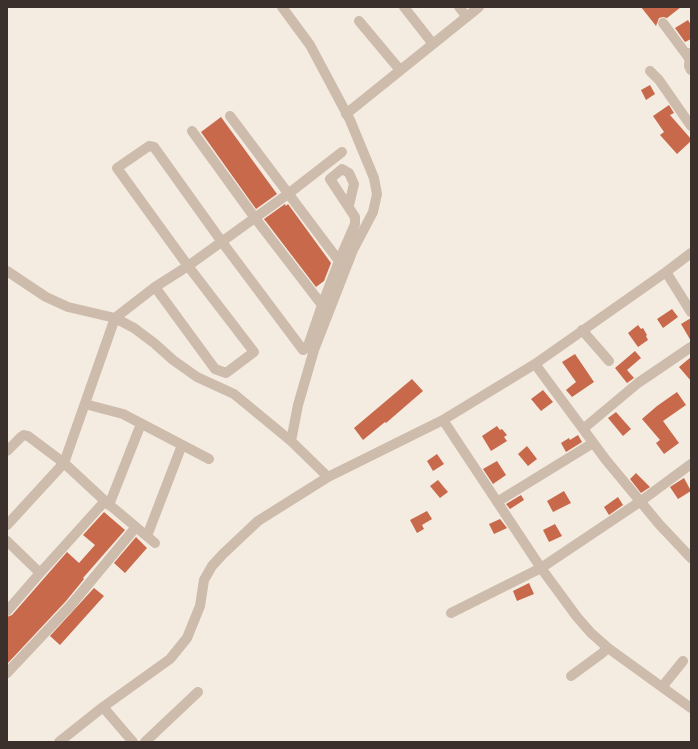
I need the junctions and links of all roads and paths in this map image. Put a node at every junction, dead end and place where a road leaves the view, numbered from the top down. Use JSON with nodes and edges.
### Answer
{"nodes":[{"id":1,"x":282,"y":7,"type":"edge"},
{"id":2,"x":404,"y":7,"type":"edge"},
{"id":3,"x":459,"y":7,"type":"edge"},
{"id":4,"x":479,"y":7,"type":"edge"},
{"id":5,"x":467,"y":17,"type":"junction"},
{"id":6,"x":359,"y":21,"type":"dead end"},
{"id":7,"x":663,"y":23,"type":"dead end"},
{"id":8,"x":434,"y":44,"type":"junction"},
{"id":9,"x":690,"y":55,"type":"edge"},
{"id":10,"x":400,"y":70,"type":"junction"},
{"id":11,"x":691,"y":70,"type":"edge"},
{"id":12,"x":650,"y":71,"type":"dead end"},
{"id":13,"x":346,"y":114,"type":"junction"},
{"id":14,"x":230,"y":116,"type":"dead end"},
{"id":15,"x":691,"y":126,"type":"edge"},
{"id":16,"x":192,"y":131,"type":"dead end"},
{"id":17,"x":342,"y":152,"type":"dead end"},
{"id":18,"x":288,"y":194,"type":"junction"},
{"id":19,"x":348,"y":205,"type":"dead end"},
{"id":20,"x":255,"y":218,"type":"junction"},
{"id":21,"x":222,"y":242,"type":"junction"},
{"id":22,"x":691,"y":253,"type":"edge"},
{"id":23,"x":339,"y":261,"type":"junction"},
{"id":24,"x":188,"y":266,"type":"junction"},
{"id":25,"x":7,"y":271,"type":"edge"},
{"id":26,"x":666,"y":272,"type":"junction"},
{"id":27,"x":156,"y":287,"type":"junction"},
{"id":28,"x":322,"y":305,"type":"junction"},
{"id":29,"x":691,"y":312,"type":"edge"},
{"id":30,"x":115,"y":318,"type":"junction"},
{"id":31,"x":582,"y":330,"type":"junction"},
{"id":32,"x":691,"y":347,"type":"edge"},
{"id":33,"x":609,"y":361,"type":"dead end"},
{"id":34,"x":534,"y":364,"type":"junction"},
{"id":35,"x":85,"y":404,"type":"junction"},
{"id":36,"x":443,"y":420,"type":"junction"},
{"id":37,"x":141,"y":424,"type":"junction"},
{"id":38,"x":583,"y":429,"type":"junction"},
{"id":39,"x":291,"y":441,"type":"junction"},
{"id":40,"x":593,"y":443,"type":"junction"},
{"id":41,"x":182,"y":445,"type":"junction"},
{"id":42,"x":7,"y":451,"type":"edge"},
{"id":43,"x":209,"y":459,"type":"dead end"},
{"id":44,"x":64,"y":463,"type":"junction"},
{"id":45,"x":691,"y":464,"type":"edge"},
{"id":46,"x":328,"y":477,"type":"junction"},
{"id":47,"x":497,"y":502,"type":"junction"},
{"id":48,"x":641,"y":502,"type":"junction"},
{"id":49,"x":107,"y":503,"type":"junction"},
{"id":50,"x":7,"y":525,"type":"edge"},
{"id":51,"x":136,"y":527,"type":"junction"},
{"id":52,"x":147,"y":536,"type":"junction"},
{"id":53,"x":7,"y":542,"type":"edge"},
{"id":54,"x":155,"y":543,"type":"dead end"},
{"id":55,"x":691,"y":558,"type":"edge"},
{"id":56,"x":542,"y":568,"type":"junction"},
{"id":57,"x":40,"y":573,"type":"junction"},
{"id":58,"x":7,"y":611,"type":"edge"},
{"id":59,"x":450,"y":613,"type":"dead end"},
{"id":60,"x":608,"y":648,"type":"junction"},
{"id":61,"x":683,"y":661,"type":"dead end"},
{"id":62,"x":7,"y":673,"type":"edge"},
{"id":63,"x":570,"y":676,"type":"dead end"},
{"id":64,"x":662,"y":687,"type":"junction"},
{"id":65,"x":198,"y":692,"type":"dead end"},
{"id":66,"x":103,"y":707,"type":"junction"},
{"id":67,"x":691,"y":708,"type":"edge"},
{"id":68,"x":59,"y":742,"type":"edge"},
{"id":69,"x":132,"y":742,"type":"edge"},
{"id":70,"x":144,"y":742,"type":"edge"}],
"edges":[{"from":1,"to":13,"type":"street"},
{"from":2,"to":8,"type":"street"},
{"from":3,"to":5,"type":"street"},
{"from":4,"to":5,"type":"street"},
{"from":5,"to":8,"type":"street"},
{"from":6,"to":10,"type":"street"},
{"from":7,"to":9,"type":"street"},
{"from":8,"to":10,"type":"street"},
{"from":9,"to":11,"type":"street"},
{"from":10,"to":13,"type":"street"},
{"from":12,"to":15,"type":"street"},
{"from":13,"to":39,"type":"street"},
{"from":14,"to":18,"type":"street"},
{"from":16,"to":20,"type":"street"},
{"from":17,"to":18,"type":"street"},
{"from":18,"to":20,"type":"street"},
{"from":18,"to":23,"type":"street"},
{"from":19,"to":23,"type":"street"},
{"from":20,"to":21,"type":"street"},
{"from":20,"to":28,"type":"street"},
{"from":21,"to":24,"type":"street"},
{"from":21,"to":24,"type":"street"},
{"from":21,"to":28,"type":"street"},
{"from":22,"to":26,"type":"street"},
{"from":23,"to":28,"type":"street"},
{"from":24,"to":27,"type":"street"},
{"from":24,"to":27,"type":"street"},
{"from":25,"to":30,"type":"street"},
{"from":26,"to":29,"type":"street"},
{"from":26,"to":31,"type":"street"},
{"from":27,"to":30,"type":"street"},
{"from":30,"to":35,"type":"street"},
{"from":30,"to":39,"type":"street"},
{"from":31,"to":33,"type":"street"},
{"from":31,"to":34,"type":"street"},
{"from":32,"to":38,"type":"street"},
{"from":34,"to":36,"type":"street"},
{"from":34,"to":38,"type":"street"},
{"from":35,"to":37,"type":"street"},
{"from":35,"to":44,"type":"street"},
{"from":36,"to":46,"type":"street"},
{"from":36,"to":47,"type":"street"},
{"from":37,"to":41,"type":"street"},
{"from":37,"to":49,"type":"street"},
{"from":38,"to":40,"type":"street"},
{"from":39,"to":46,"type":"street"},
{"from":40,"to":47,"type":"street"},
{"from":40,"to":48,"type":"street"},
{"from":41,"to":43,"type":"street"},
{"from":41,"to":52,"type":"street"},
{"from":42,"to":44,"type":"street"},
{"from":44,"to":49,"type":"street"},
{"from":44,"to":50,"type":"street"},
{"from":45,"to":48,"type":"street"},
{"from":46,"to":66,"type":"street"},
{"from":47,"to":56,"type":"street"},
{"from":48,"to":55,"type":"street"},
{"from":48,"to":56,"type":"street"},
{"from":49,"to":51,"type":"street"},
{"from":49,"to":57,"type":"street"},
{"from":51,"to":52,"type":"street"},
{"from":51,"to":62,"type":"street"},
{"from":52,"to":54,"type":"street"},
{"from":53,"to":57,"type":"street"},
{"from":56,"to":59,"type":"street"},
{"from":56,"to":60,"type":"street"},
{"from":57,"to":58,"type":"street"},
{"from":60,"to":63,"type":"street"},
{"from":60,"to":64,"type":"street"},
{"from":61,"to":64,"type":"street"},
{"from":64,"to":67,"type":"street"},
{"from":65,"to":70,"type":"street"},
{"from":66,"to":68,"type":"street"},
{"from":66,"to":69,"type":"street"}]}
